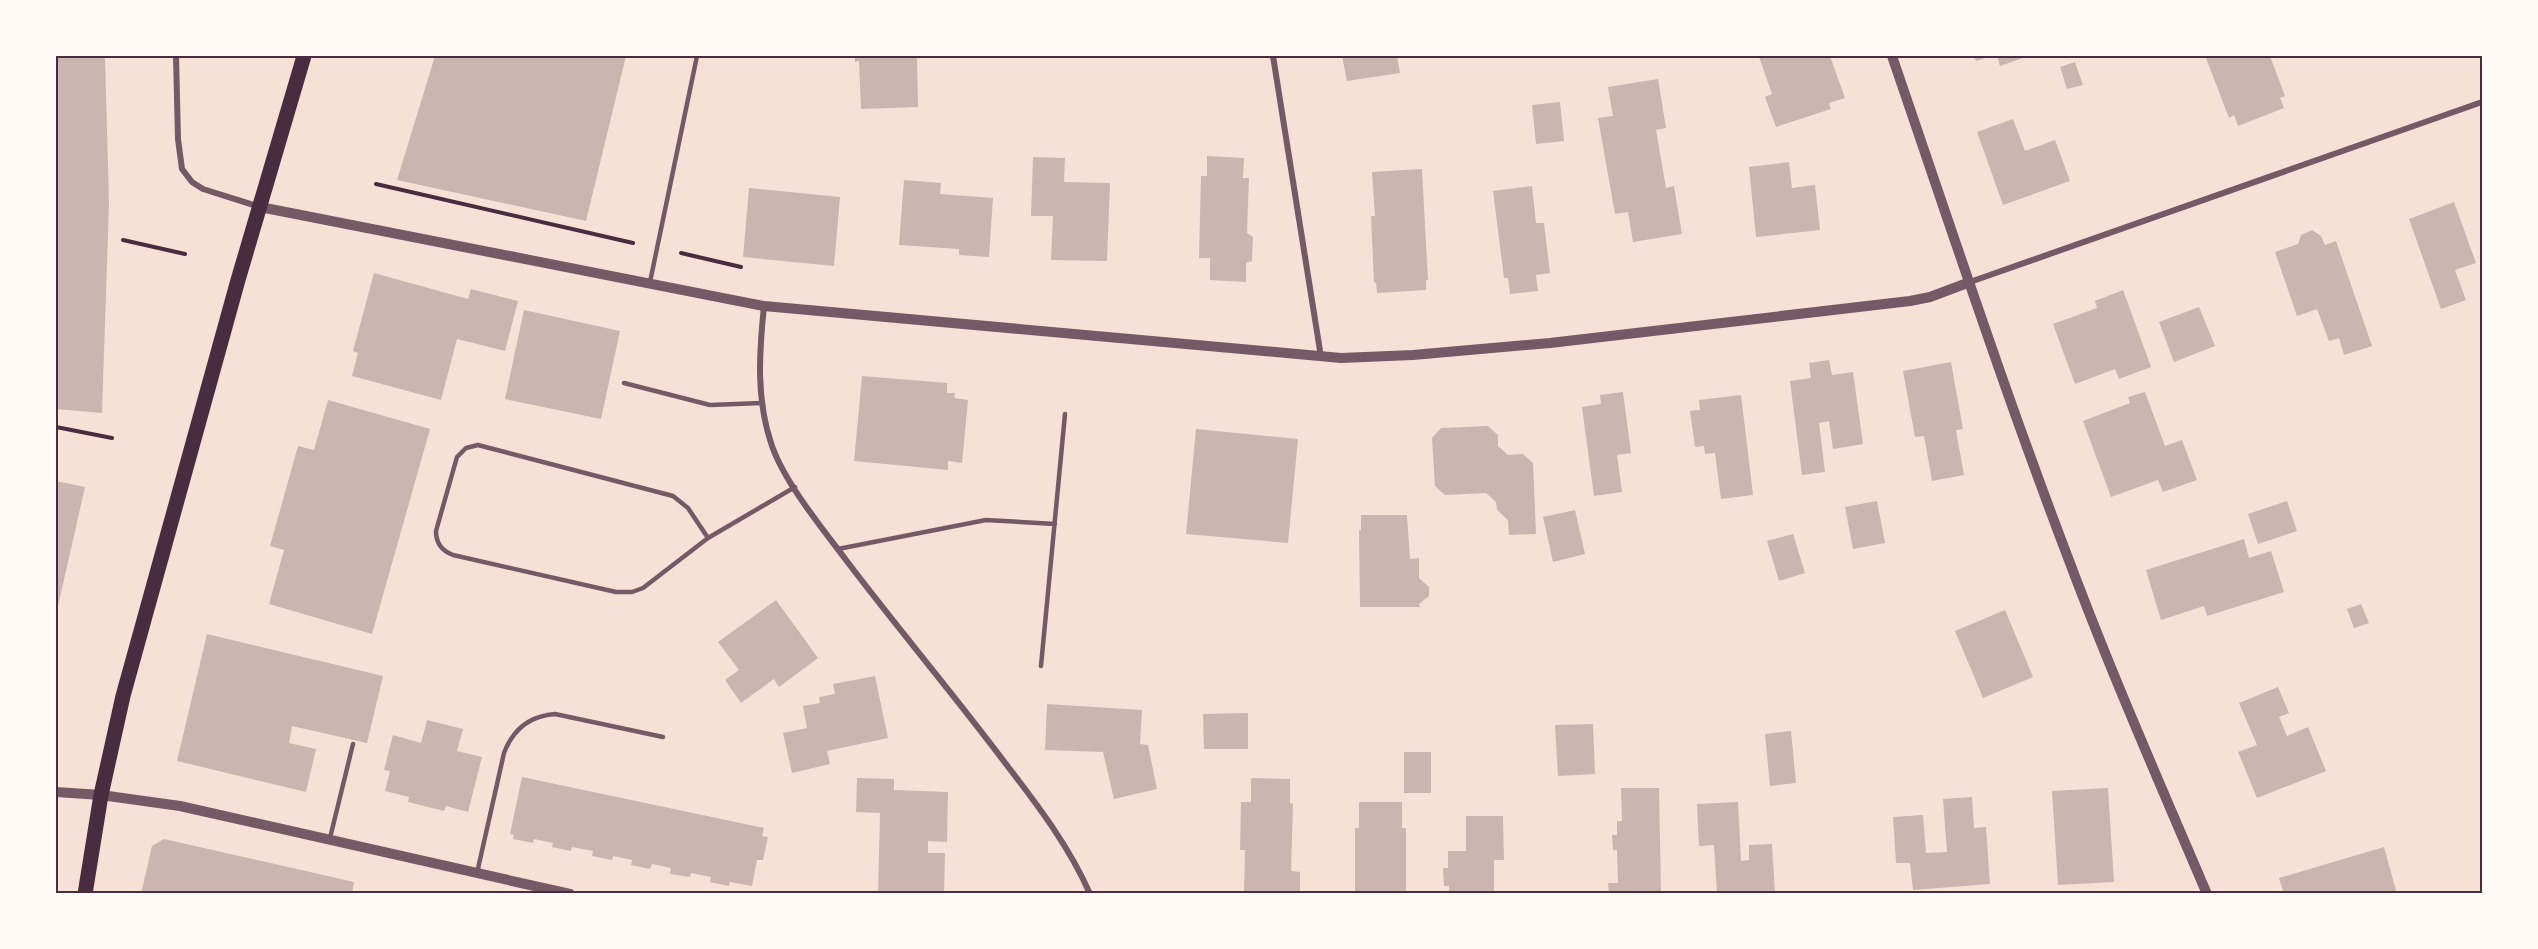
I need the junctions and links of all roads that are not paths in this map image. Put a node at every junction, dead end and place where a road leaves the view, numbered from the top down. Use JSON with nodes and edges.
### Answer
{"nodes":[{"id":1,"x":176,"y":56,"type":"edge"},
{"id":2,"x":304,"y":56,"type":"edge"},
{"id":3,"x":697,"y":56,"type":"edge"},
{"id":4,"x":1273,"y":56,"type":"edge"},
{"id":5,"x":1892,"y":56,"type":"edge"},
{"id":6,"x":2482,"y":102,"type":"edge"},
{"id":7,"x":260,"y":207,"type":"junction"},
{"id":8,"x":1970,"y":282,"type":"junction"},
{"id":9,"x":650,"y":285,"type":"junction"},
{"id":10,"x":764,"y":306,"type":"junction"},
{"id":11,"x":1321,"y":357,"type":"junction"},
{"id":12,"x":624,"y":383,"type":"dead end"},
{"id":13,"x":762,"y":403,"type":"junction"},
{"id":14,"x":1065,"y":414,"type":"dead end"},
{"id":15,"x":795,"y":487,"type":"junction"},
{"id":16,"x":1055,"y":524,"type":"junction"},
{"id":17,"x":708,"y":538,"type":"junction"},
{"id":18,"x":838,"y":549,"type":"junction"},
{"id":19,"x":1041,"y":666,"type":"dead end"},
{"id":20,"x":663,"y":737,"type":"dead end"},
{"id":21,"x":353,"y":744,"type":"dead end"},
{"id":22,"x":56,"y":792,"type":"edge"},
{"id":23,"x":101,"y":795,"type":"junction"},
{"id":24,"x":330,"y":841,"type":"junction"},
{"id":25,"x":477,"y":873,"type":"junction"},
{"id":26,"x":85,"y":894,"type":"edge"},
{"id":27,"x":570,"y":894,"type":"edge"},
{"id":28,"x":1090,"y":894,"type":"edge"},
{"id":29,"x":2207,"y":894,"type":"edge"}],
"edges":[{"from":1,"to":7,"type":"street"},
{"from":2,"to":7,"type":"main road"},
{"from":3,"to":9,"type":"lane"},
{"from":4,"to":11,"type":"street"},
{"from":5,"to":8,"type":"street"},
{"from":6,"to":8,"type":"street"},
{"from":7,"to":9,"type":"street"},
{"from":7,"to":23,"type":"main road"},
{"from":8,"to":11,"type":"street"},
{"from":8,"to":29,"type":"street"},
{"from":9,"to":10,"type":"street"},
{"from":10,"to":11,"type":"street"},
{"from":10,"to":13,"type":"street"},
{"from":12,"to":13,"type":"lane"},
{"from":13,"to":15,"type":"street"},
{"from":14,"to":16,"type":"lane"},
{"from":15,"to":17,"type":"lane"},
{"from":15,"to":18,"type":"street"},
{"from":16,"to":18,"type":"lane"},
{"from":16,"to":19,"type":"lane"},
{"from":17,"to":17,"type":"lane"},
{"from":18,"to":28,"type":"street"},
{"from":20,"to":25,"type":"lane"},
{"from":21,"to":24,"type":"lane"},
{"from":22,"to":23,"type":"street"},
{"from":23,"to":24,"type":"street"},
{"from":23,"to":26,"type":"main road"},
{"from":24,"to":25,"type":"street"},
{"from":25,"to":27,"type":"street"}]}
